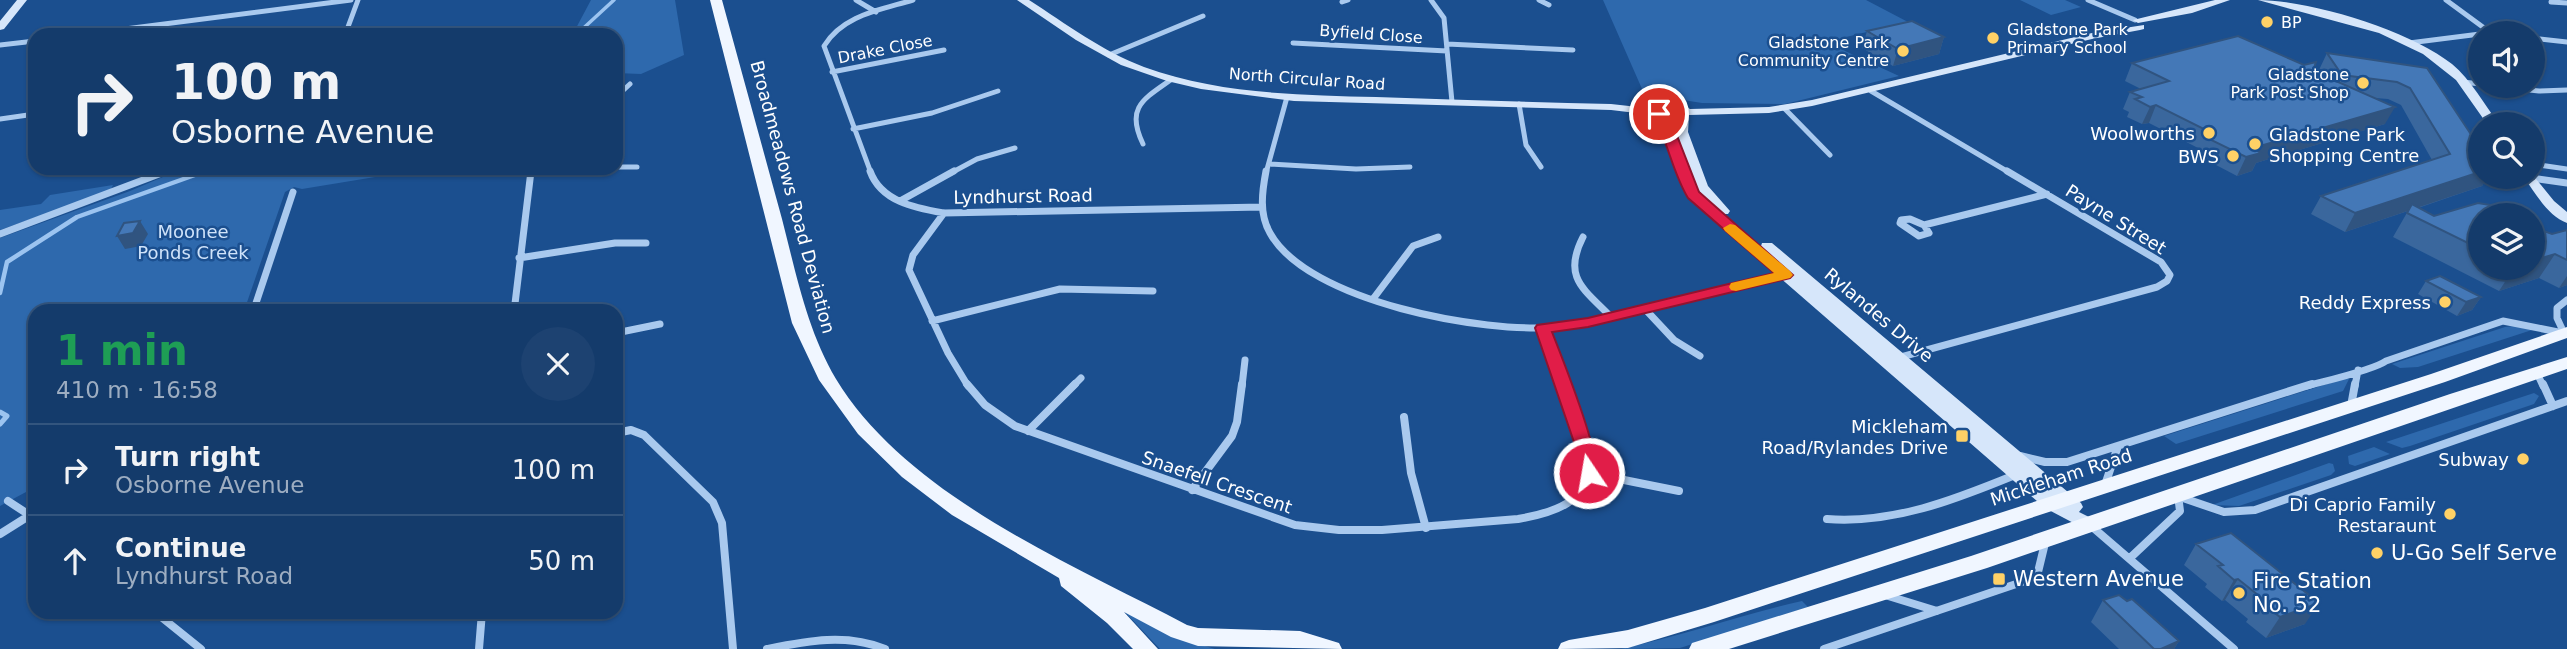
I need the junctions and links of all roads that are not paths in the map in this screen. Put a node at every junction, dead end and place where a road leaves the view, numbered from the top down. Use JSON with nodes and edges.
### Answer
{"nodes":[{"id":1,"x":22,"y":0,"type":"edge"},
{"id":2,"x":351,"y":0,"type":"edge"},
{"id":3,"x":358,"y":0,"type":"edge"},
{"id":4,"x":716,"y":0,"type":"edge"},
{"id":5,"x":856,"y":0,"type":"edge"},
{"id":6,"x":913,"y":0,"type":"edge"},
{"id":7,"x":1022,"y":0,"type":"edge"},
{"id":8,"x":1431,"y":0,"type":"edge"},
{"id":9,"x":1539,"y":0,"type":"edge"},
{"id":10,"x":2088,"y":0,"type":"edge"},
{"id":11,"x":2225,"y":0,"type":"edge"},
{"id":12,"x":2263,"y":0,"type":"edge"},
{"id":13,"x":2446,"y":0,"type":"edge"},
{"id":14,"x":2551,"y":2,"type":"edge"},
{"id":15,"x":2567,"y":3,"type":"edge"},
{"id":16,"x":1549,"y":5,"type":"dead end"},
{"id":17,"x":876,"y":12,"type":"junction"},
{"id":18,"x":1203,"y":16,"type":"dead end"},
{"id":19,"x":2475,"y":21,"type":"edge"},
{"id":20,"x":2136,"y":22,"type":"junction"},
{"id":21,"x":0,"y":27,"type":"edge"},
{"id":22,"x":133,"y":28,"type":"edge"},
{"id":23,"x":348,"y":28,"type":"edge"},
{"id":24,"x":2468,"y":36,"type":"edge"},
{"id":25,"x":2545,"y":40,"type":"edge"},
{"id":26,"x":28,"y":42,"type":"edge"},
{"id":27,"x":1293,"y":43,"type":"dead end"},
{"id":28,"x":2409,"y":43,"type":"junction"},
{"id":29,"x":2567,"y":43,"type":"edge"},
{"id":30,"x":0,"y":45,"type":"edge"},
{"id":31,"x":1447,"y":48,"type":"junction"},
{"id":32,"x":944,"y":50,"type":"dead end"},
{"id":33,"x":1573,"y":50,"type":"dead end"},
{"id":34,"x":1110,"y":55,"type":"junction"},
{"id":35,"x":832,"y":72,"type":"junction"},
{"id":36,"x":1172,"y":79,"type":"junction"},
{"id":37,"x":2463,"y":82,"type":"junction"},
{"id":38,"x":2468,"y":83,"type":"edge"},
{"id":39,"x":630,"y":84,"type":"dead end"},
{"id":40,"x":623,"y":90,"type":"edge"},
{"id":41,"x":2567,"y":90,"type":"edge"},
{"id":42,"x":998,"y":91,"type":"dead end"},
{"id":43,"x":1871,"y":91,"type":"junction"},
{"id":44,"x":2545,"y":91,"type":"edge"},
{"id":45,"x":1287,"y":97,"type":"junction"},
{"id":46,"x":1452,"y":102,"type":"junction"},
{"id":47,"x":1519,"y":104,"type":"junction"},
{"id":48,"x":1784,"y":108,"type":"junction"},
{"id":49,"x":1656,"y":110,"type":"junction"},
{"id":50,"x":1683,"y":110,"type":"junction"},
{"id":51,"x":2484,"y":112,"type":"edge"},
{"id":52,"x":28,"y":115,"type":"edge"},
{"id":53,"x":0,"y":119,"type":"edge"},
{"id":54,"x":853,"y":129,"type":"junction"},
{"id":55,"x":1143,"y":144,"type":"dead end"},
{"id":56,"x":1015,"y":148,"type":"dead end"},
{"id":57,"x":1830,"y":155,"type":"dead end"},
{"id":58,"x":1270,"y":164,"type":"junction"},
{"id":59,"x":2545,"y":166,"type":"edge"},
{"id":60,"x":623,"y":167,"type":"edge"},
{"id":61,"x":637,"y":167,"type":"dead end"},
{"id":62,"x":1410,"y":167,"type":"dead end"},
{"id":63,"x":1541,"y":167,"type":"dead end"},
{"id":64,"x":2567,"y":169,"type":"edge"},
{"id":65,"x":1689,"y":172,"type":"junction"},
{"id":66,"x":157,"y":175,"type":"edge"},
{"id":67,"x":530,"y":175,"type":"edge"},
{"id":68,"x":2545,"y":179,"type":"edge"},
{"id":69,"x":2567,"y":183,"type":"edge"},
{"id":70,"x":2539,"y":189,"type":"edge"},
{"id":71,"x":293,"y":192,"type":"dead end"},
{"id":72,"x":2047,"y":194,"type":"junction"},
{"id":73,"x":900,"y":201,"type":"junction"},
{"id":74,"x":1262,"y":207,"type":"junction"},
{"id":75,"x":944,"y":213,"type":"junction"},
{"id":76,"x":2567,"y":219,"type":"edge"},
{"id":77,"x":1924,"y":225,"type":"dead end"},
{"id":78,"x":0,"y":234,"type":"edge"},
{"id":79,"x":1438,"y":237,"type":"dead end"},
{"id":80,"x":1583,"y":237,"type":"dead end"},
{"id":81,"x":646,"y":243,"type":"dead end"},
{"id":82,"x":519,"y":258,"type":"junction"},
{"id":83,"x":1791,"y":273,"type":"junction"},
{"id":84,"x":1153,"y":291,"type":"dead end"},
{"id":85,"x":1373,"y":299,"type":"junction"},
{"id":86,"x":2567,"y":300,"type":"edge"},
{"id":87,"x":256,"y":304,"type":"edge"},
{"id":88,"x":515,"y":304,"type":"edge"},
{"id":89,"x":1644,"y":309,"type":"junction"},
{"id":90,"x":1611,"y":317,"type":"junction"},
{"id":91,"x":932,"y":321,"type":"junction"},
{"id":92,"x":660,"y":324,"type":"dead end"},
{"id":93,"x":1543,"y":328,"type":"junction"},
{"id":94,"x":623,"y":332,"type":"edge"},
{"id":95,"x":2565,"y":332,"type":"edge"},
{"id":96,"x":1700,"y":356,"type":"dead end"},
{"id":97,"x":1894,"y":359,"type":"junction"},
{"id":98,"x":1245,"y":360,"type":"dead end"},
{"id":99,"x":2567,"y":363,"type":"edge"},
{"id":100,"x":2357,"y":370,"type":"junction"},
{"id":101,"x":2537,"y":373,"type":"junction"},
{"id":102,"x":1081,"y":378,"type":"dead end"},
{"id":103,"x":2567,"y":401,"type":"edge"},
{"id":104,"x":2351,"y":406,"type":"junction"},
{"id":105,"x":2553,"y":406,"type":"junction"},
{"id":106,"x":1404,"y":417,"type":"dead end"},
{"id":107,"x":1028,"y":431,"type":"junction"},
{"id":108,"x":623,"y":432,"type":"edge"},
{"id":109,"x":2118,"y":446,"type":"junction"},
{"id":110,"x":2013,"y":453,"type":"junction"},
{"id":111,"x":1589,"y":473,"type":"junction"},
{"id":112,"x":2016,"y":474,"type":"junction"},
{"id":113,"x":2105,"y":486,"type":"junction"},
{"id":114,"x":1192,"y":491,"type":"junction"},
{"id":115,"x":1679,"y":491,"type":"dead end"},
{"id":116,"x":2178,"y":495,"type":"junction"},
{"id":117,"x":8,"y":501,"type":"dead end"},
{"id":118,"x":2059,"y":501,"type":"junction"},
{"id":119,"x":28,"y":512,"type":"edge"},
{"id":120,"x":28,"y":518,"type":"edge"},
{"id":121,"x":1827,"y":519,"type":"dead end"},
{"id":122,"x":2090,"y":524,"type":"junction"},
{"id":123,"x":1426,"y":528,"type":"junction"},
{"id":124,"x":0,"y":534,"type":"edge"},
{"id":125,"x":2046,"y":539,"type":"junction"},
{"id":126,"x":1037,"y":554,"type":"junction"},
{"id":127,"x":2130,"y":558,"type":"junction"},
{"id":128,"x":1880,"y":593,"type":"junction"},
{"id":129,"x":1938,"y":611,"type":"junction"},
{"id":130,"x":164,"y":619,"type":"edge"},
{"id":131,"x":481,"y":619,"type":"edge"},
{"id":132,"x":1276,"y":640,"type":"junction"},
{"id":133,"x":1324,"y":646,"type":"edge"},
{"id":134,"x":201,"y":649,"type":"edge"},
{"id":135,"x":478,"y":649,"type":"edge"},
{"id":136,"x":733,"y":649,"type":"edge"},
{"id":137,"x":768,"y":649,"type":"edge"},
{"id":138,"x":885,"y":649,"type":"edge"},
{"id":139,"x":1147,"y":649,"type":"edge"},
{"id":140,"x":1247,"y":649,"type":"edge"},
{"id":141,"x":1344,"y":649,"type":"edge"},
{"id":142,"x":1569,"y":649,"type":"edge"},
{"id":143,"x":1700,"y":649,"type":"edge"},
{"id":144,"x":1824,"y":649,"type":"edge"},
{"id":145,"x":2234,"y":649,"type":"edge"}],
"edges":[{"from":1,"to":21,"type":"street"},
{"from":2,"to":22,"type":"street"},
{"from":3,"to":23,"type":"street"},
{"from":4,"to":126,"type":"main road","name":"Broadmeadows Road Deviation"},
{"from":5,"to":17,"type":"street"},
{"from":6,"to":17,"type":"street","name":"Lyndhurst Road"},
{"from":7,"to":34,"type":"street","name":"North Circular Road"},
{"from":8,"to":31,"type":"street"},
{"from":9,"to":16,"type":"street"},
{"from":10,"to":20,"type":"street"},
{"from":11,"to":20,"type":"street","name":"North Circular Road"},
{"from":12,"to":28,"type":"street"},
{"from":13,"to":19,"type":"street"},
{"from":14,"to":15,"type":"street"},
{"from":17,"to":35,"type":"street","name":"Lyndhurst Road"},
{"from":18,"to":34,"type":"street"},
{"from":20,"to":43,"type":"street","name":"North Circular Road"},
{"from":24,"to":28,"type":"street"},
{"from":25,"to":29,"type":"street"},
{"from":26,"to":30,"type":"street"},
{"from":27,"to":31,"type":"street","name":"Byfield Close"},
{"from":28,"to":37,"type":"street"},
{"from":31,"to":33,"type":"street","name":"Byfield Close"},
{"from":31,"to":46,"type":"street"},
{"from":32,"to":35,"type":"street","name":"Drake Close"},
{"from":34,"to":36,"type":"street","name":"North Circular Road"},
{"from":35,"to":54,"type":"street","name":"Lyndhurst Road"},
{"from":36,"to":45,"type":"street","name":"North Circular Road"},
{"from":36,"to":55,"type":"street"},
{"from":37,"to":38,"type":"street"},
{"from":37,"to":51,"type":"street"},
{"from":39,"to":40,"type":"street"},
{"from":41,"to":44,"type":"street"},
{"from":42,"to":54,"type":"street"},
{"from":43,"to":48,"type":"street","name":"North Circular Road"},
{"from":43,"to":72,"type":"street","name":"Payne Street"},
{"from":45,"to":46,"type":"street","name":"North Circular Road"},
{"from":45,"to":58,"type":"street"},
{"from":46,"to":47,"type":"street","name":"North Circular Road"},
{"from":47,"to":49,"type":"street","name":"North Circular Road"},
{"from":47,"to":63,"type":"street"},
{"from":48,"to":50,"type":"street","name":"North Circular Road"},
{"from":48,"to":57,"type":"street"},
{"from":49,"to":50,"type":"street","name":"North Circular Road"},
{"from":49,"to":65,"type":"street","name":"Rylandes Drive"},
{"from":50,"to":65,"type":"street","name":"Rylandes Drive"},
{"from":52,"to":53,"type":"street"},
{"from":54,"to":73,"type":"street","name":"Lyndhurst Road"},
{"from":56,"to":73,"type":"street"},
{"from":58,"to":62,"type":"street"},
{"from":58,"to":74,"type":"street"},
{"from":59,"to":64,"type":"street"},
{"from":60,"to":61,"type":"street"},
{"from":65,"to":83,"type":"street","name":"Rylandes Drive"},
{"from":66,"to":78,"type":"street"},
{"from":67,"to":82,"type":"street"},
{"from":68,"to":69,"type":"street"},
{"from":70,"to":76,"type":"street"},
{"from":71,"to":87,"type":"street"},
{"from":72,"to":77,"type":"street"},
{"from":72,"to":97,"type":"street","name":"Payne Street"},
{"from":73,"to":75,"type":"street","name":"Lyndhurst Road"},
{"from":74,"to":75,"type":"street","name":"Lyndhurst Road"},
{"from":74,"to":85,"type":"street"},
{"from":75,"to":91,"type":"street","name":"Snaefell Crescent"},
{"from":79,"to":85,"type":"street"},
{"from":80,"to":90,"type":"street"},
{"from":81,"to":82,"type":"street"},
{"from":82,"to":88,"type":"street"},
{"from":83,"to":89,"type":"street"},
{"from":83,"to":97,"type":"street","name":"Rylandes Drive"},
{"from":84,"to":91,"type":"street"},
{"from":85,"to":93,"type":"street"},
{"from":86,"to":95,"type":"street"},
{"from":89,"to":90,"type":"street"},
{"from":89,"to":96,"type":"street"},
{"from":90,"to":93,"type":"street"},
{"from":91,"to":107,"type":"street","name":"Snaefell Crescent"},
{"from":92,"to":94,"type":"street"},
{"from":93,"to":111,"type":"street"},
{"from":95,"to":100,"type":"street","name":"Mickleham Road"},
{"from":95,"to":104,"type":"main road","name":"Mickleham Road"},
{"from":97,"to":110,"type":"street","name":"Rylandes Drive"},
{"from":97,"to":112,"type":"street","name":"Rylandes Drive"},
{"from":98,"to":114,"type":"street"},
{"from":99,"to":101,"type":"main road"},
{"from":100,"to":104,"type":"street"},
{"from":100,"to":109,"type":"street","name":"Mickleham Road"},
{"from":101,"to":105,"type":"street"},
{"from":101,"to":116,"type":"main road"},
{"from":102,"to":107,"type":"street"},
{"from":103,"to":105,"type":"street"},
{"from":104,"to":113,"type":"main road","name":"Mickleham Road"},
{"from":105,"to":116,"type":"street"},
{"from":106,"to":123,"type":"street"},
{"from":107,"to":114,"type":"street","name":"Snaefell Crescent"},
{"from":108,"to":136,"type":"street"},
{"from":109,"to":110,"type":"street","name":"Mickleham Road"},
{"from":109,"to":113,"type":"street"},
{"from":110,"to":118,"type":"street","name":"Rylandes Drive"},
{"from":111,"to":115,"type":"street"},
{"from":111,"to":123,"type":"street","name":"Snaefell Crescent"},
{"from":112,"to":118,"type":"street","name":"Rylandes Drive"},
{"from":112,"to":121,"type":"street"},
{"from":113,"to":118,"type":"main road","name":"Mickleham Road"},
{"from":114,"to":123,"type":"street","name":"Snaefell Crescent"},
{"from":116,"to":122,"type":"main road"},
{"from":116,"to":127,"type":"street"},
{"from":117,"to":119,"type":"street"},
{"from":118,"to":122,"type":"street"},
{"from":118,"to":142,"type":"main road","name":"Mickleham Road"},
{"from":120,"to":124,"type":"street"},
{"from":122,"to":125,"type":"main road"},
{"from":122,"to":127,"type":"street"},
{"from":125,"to":128,"type":"main road"},
{"from":125,"to":129,"type":"street"},
{"from":126,"to":132,"type":"main road","name":"Broadmeadows Road Deviation"},
{"from":126,"to":139,"type":"main road","name":"Broadmeadows Road Deviation"},
{"from":127,"to":145,"type":"street"},
{"from":128,"to":129,"type":"street"},
{"from":128,"to":143,"type":"main road"},
{"from":129,"to":144,"type":"street"},
{"from":130,"to":134,"type":"street"},
{"from":131,"to":135,"type":"street"},
{"from":132,"to":133,"type":"main road","name":"Broadmeadows Road Deviation"},
{"from":132,"to":140,"type":"main road"},
{"from":133,"to":141,"type":"main road"},
{"from":137,"to":138,"type":"street"}]}
